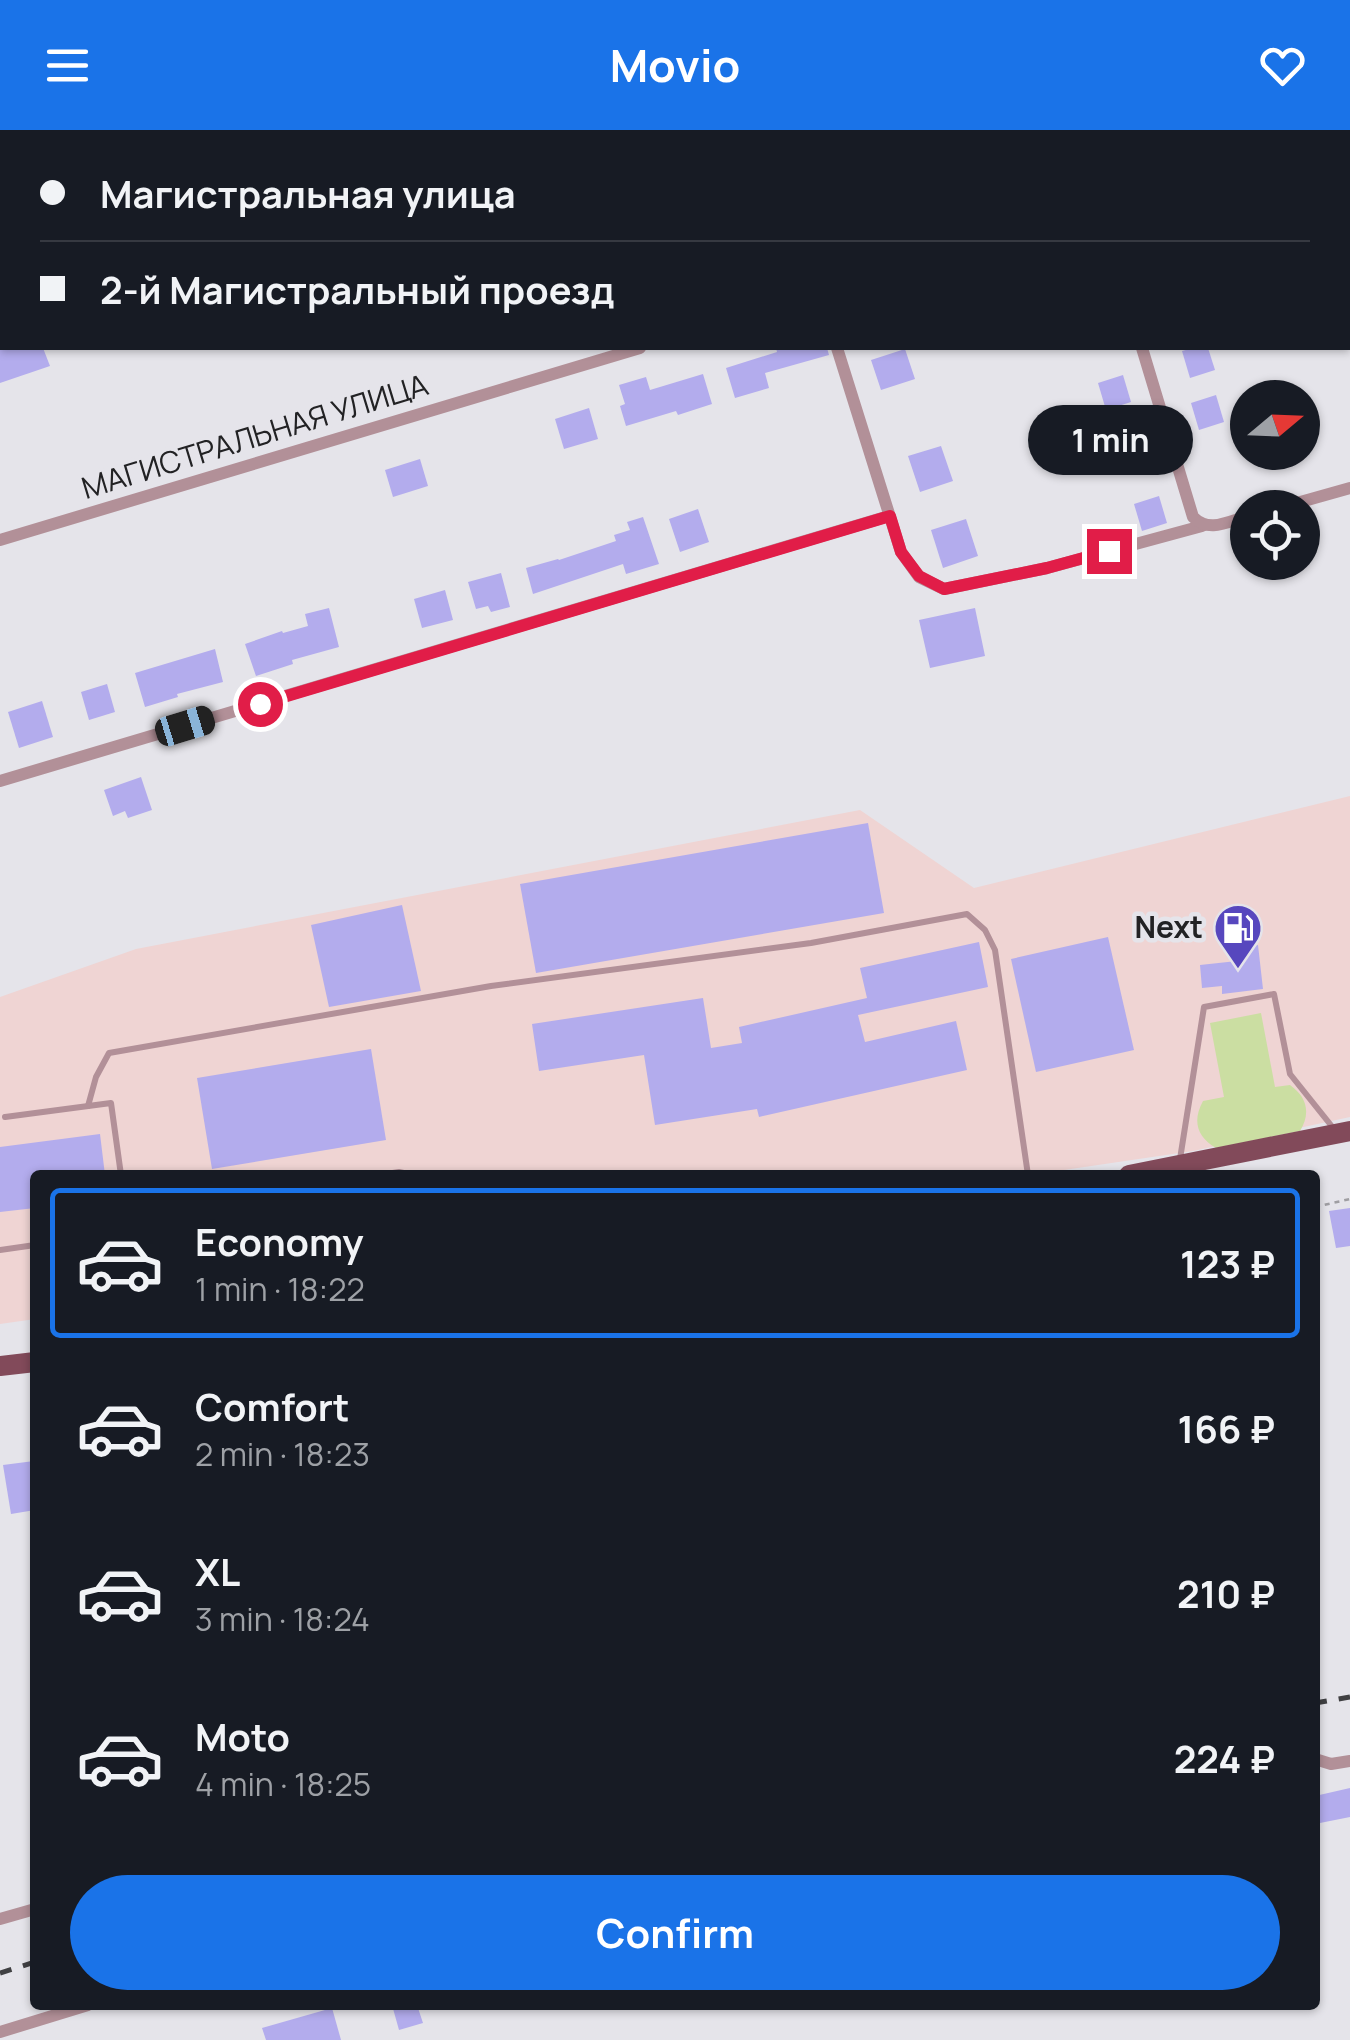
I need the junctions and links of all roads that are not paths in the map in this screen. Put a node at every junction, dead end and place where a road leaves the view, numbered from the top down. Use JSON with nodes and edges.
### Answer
{"nodes":[{"id":1,"x":633,"y":350,"type":"edge"},
{"id":2,"x":838,"y":350,"type":"edge"},
{"id":3,"x":1143,"y":350,"type":"edge"},
{"id":4,"x":1350,"y":488,"type":"edge"},
{"id":5,"x":1320,"y":497,"type":"edge"},
{"id":6,"x":890,"y":516,"type":"junction"},
{"id":7,"x":1230,"y":521,"type":"edge"},
{"id":8,"x":1202,"y":526,"type":"junction"},
{"id":9,"x":0,"y":540,"type":"edge"},
{"id":10,"x":0,"y":781,"type":"edge"},
{"id":11,"x":88,"y":1106,"type":"junction"},
{"id":12,"x":5,"y":1117,"type":"dead end"},
{"id":13,"x":1344,"y":1132,"type":"edge"},
{"id":14,"x":1179,"y":1165,"type":"junction"},
{"id":15,"x":1200,"y":1168,"type":"edge"},
{"id":16,"x":119,"y":1170,"type":"edge"},
{"id":17,"x":1027,"y":1170,"type":"edge"},
{"id":18,"x":1154,"y":1170,"type":"edge"},
{"id":19,"x":30,"y":1246,"type":"edge"},
{"id":20,"x":0,"y":1250,"type":"edge"},
{"id":21,"x":30,"y":1363,"type":"edge"},
{"id":22,"x":0,"y":1366,"type":"edge"},
{"id":23,"x":1320,"y":1761,"type":"edge"},
{"id":24,"x":1350,"y":1761,"type":"edge"},
{"id":25,"x":30,"y":1910,"type":"edge"},
{"id":26,"x":0,"y":1919,"type":"edge"},
{"id":27,"x":72,"y":2010,"type":"edge"},
{"id":28,"x":0,"y":2032,"type":"edge"}],
"edges":[{"from":1,"to":9,"type":"street","name":"МАГИСТРАЛЬНАЯ УЛИЦА"},
{"from":2,"to":6,"type":"street"},
{"from":3,"to":8,"type":"street"},
{"from":4,"to":5,"type":"street"},
{"from":6,"to":8,"type":"street"},
{"from":6,"to":10,"type":"street"},
{"from":7,"to":8,"type":"street"},
{"from":11,"to":12,"type":"lane"},
{"from":11,"to":16,"type":"lane"},
{"from":11,"to":17,"type":"lane"},
{"from":13,"to":14,"type":"lane"},
{"from":13,"to":15,"type":"main road"},
{"from":14,"to":15,"type":"main road"},
{"from":14,"to":18,"type":"main road"},
{"from":19,"to":20,"type":"lane"},
{"from":21,"to":22,"type":"main road"},
{"from":23,"to":24,"type":"street"},
{"from":25,"to":26,"type":"street"},
{"from":27,"to":28,"type":"street"}]}
